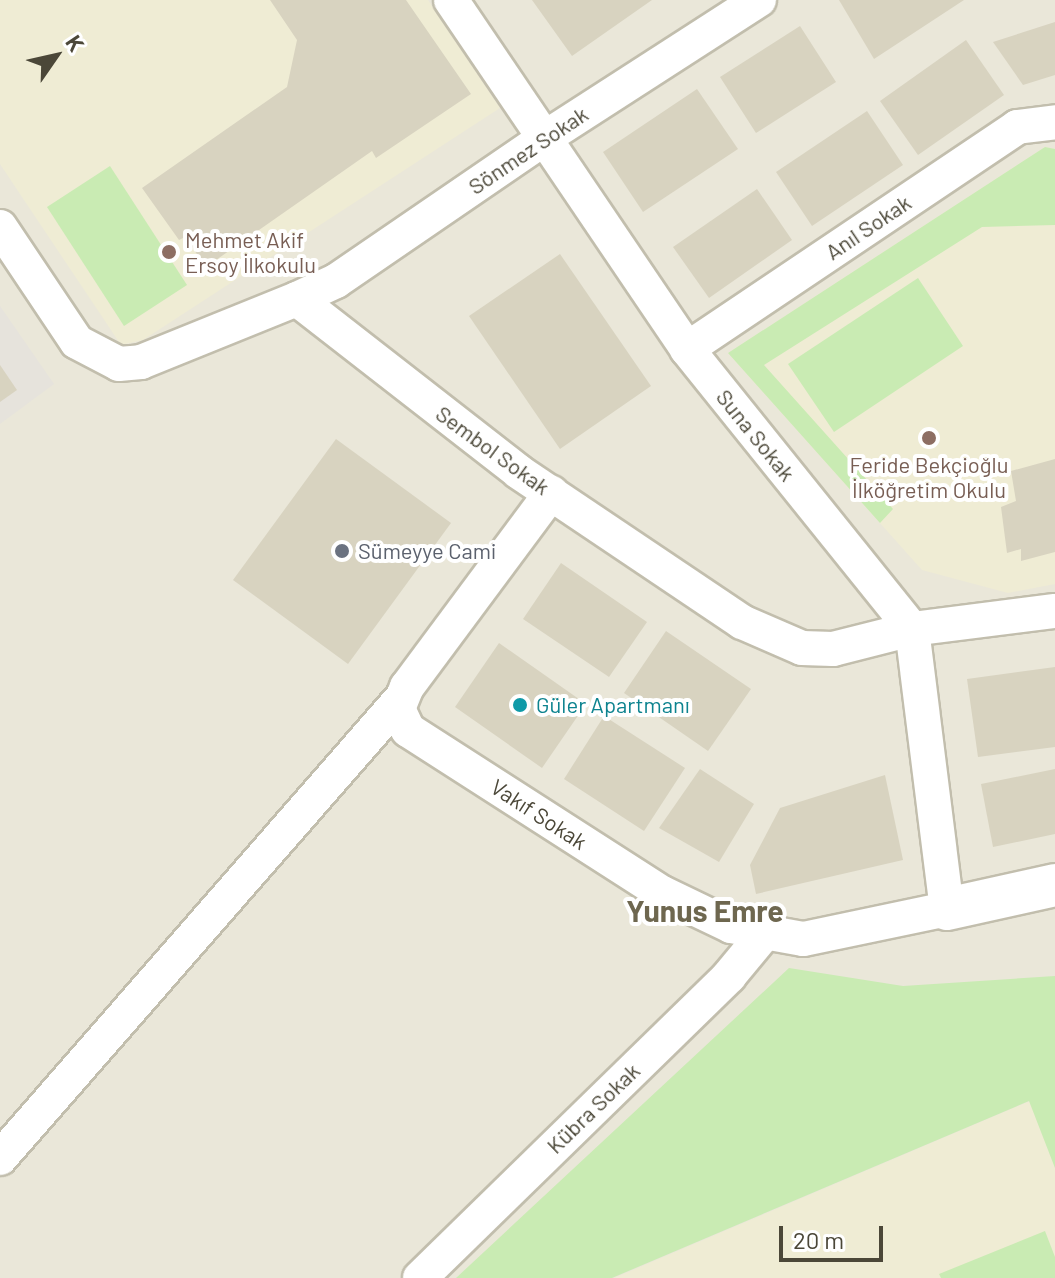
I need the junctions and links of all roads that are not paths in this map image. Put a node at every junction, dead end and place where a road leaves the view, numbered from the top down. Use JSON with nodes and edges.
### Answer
{"nodes":[{"id":1,"x":451,"y":0,"type":"edge"},
{"id":2,"x":759,"y":0,"type":"edge"},
{"id":3,"x":1055,"y":122,"type":"edge"},
{"id":4,"x":543,"y":139,"type":"junction"},
{"id":5,"x":0,"y":227,"type":"edge"},
{"id":6,"x":297,"y":299,"type":"junction"},
{"id":7,"x":687,"y":349,"type":"junction"},
{"id":8,"x":551,"y":493,"type":"junction"},
{"id":9,"x":1055,"y":611,"type":"edge"},
{"id":10,"x":912,"y":629,"type":"junction"},
{"id":11,"x":401,"y":699,"type":"junction"},
{"id":12,"x":1055,"y":885,"type":"edge"},
{"id":13,"x":947,"y":909,"type":"junction"},
{"id":14,"x":763,"y":935,"type":"junction"},
{"id":15,"x":0,"y":1158,"type":"edge"},
{"id":16,"x":420,"y":1278,"type":"edge"}],
"edges":[{"from":1,"to":4,"type":"street","name":"Suna Sokak"},
{"from":2,"to":4,"type":"street","name":"Sönmez Sokak"},
{"from":3,"to":7,"type":"street","name":"Anıl Sokak"},
{"from":4,"to":6,"type":"street","name":"Sönmez Sokak"},
{"from":4,"to":7,"type":"street","name":"Suna Sokak"},
{"from":5,"to":6,"type":"street"},
{"from":6,"to":8,"type":"street","name":"Sembol Sokak"},
{"from":7,"to":10,"type":"street","name":"Suna Sokak"},
{"from":8,"to":10,"type":"street","name":"Sembol Sokak"},
{"from":8,"to":11,"type":"street"},
{"from":9,"to":10,"type":"street","name":"Sembol Sokak"},
{"from":10,"to":13,"type":"street"},
{"from":11,"to":14,"type":"street","name":"Vakıf Sokak"},
{"from":11,"to":15,"type":"street"},
{"from":12,"to":13,"type":"street"},
{"from":13,"to":14,"type":"street","name":"Vakıf Sokak"},
{"from":14,"to":16,"type":"street","name":"Kübra Sokak"}]}
